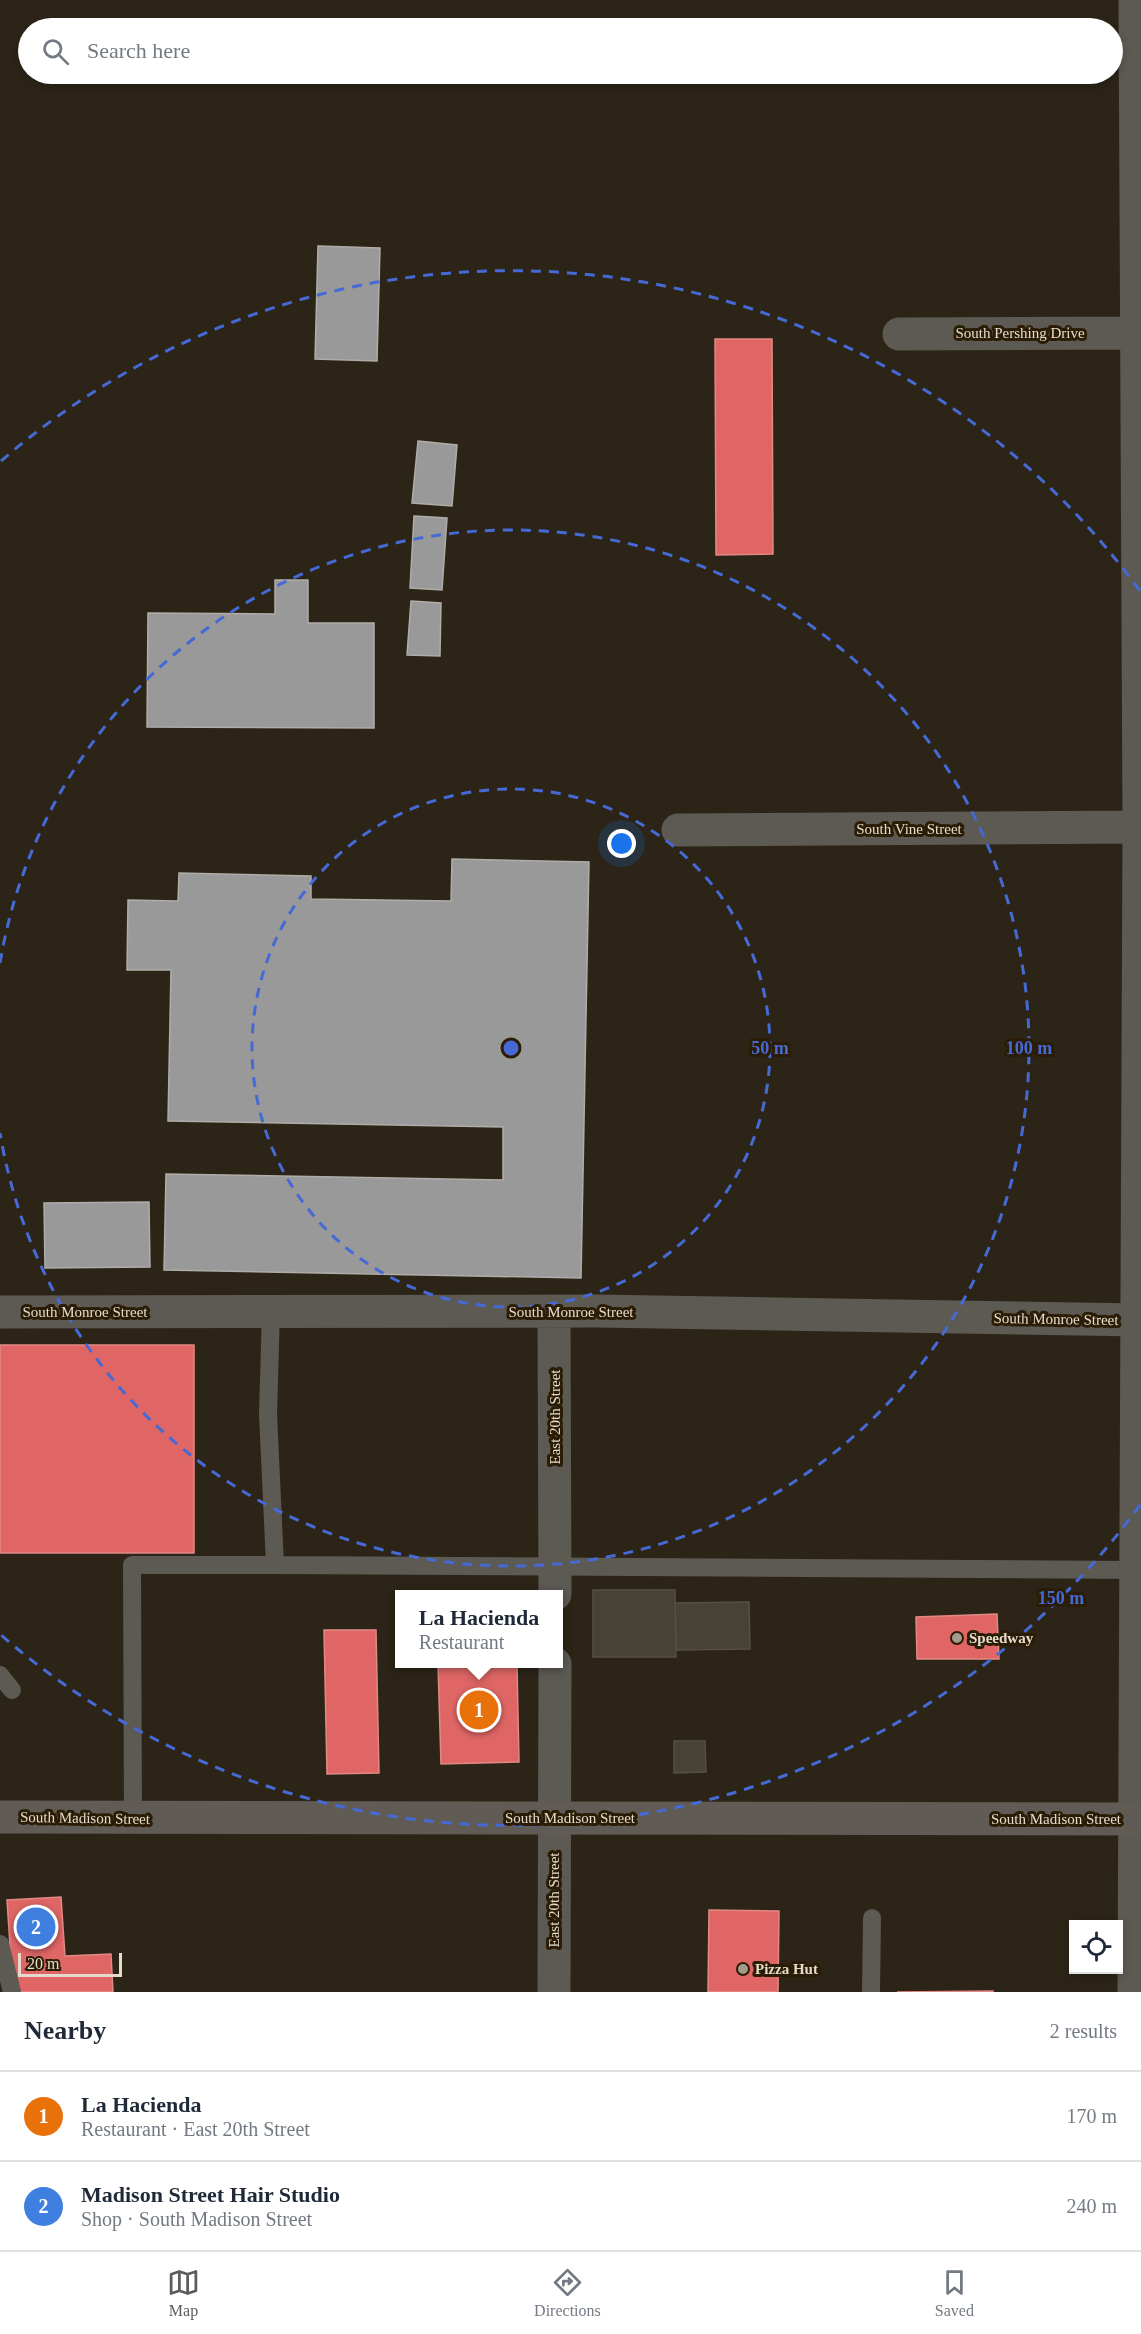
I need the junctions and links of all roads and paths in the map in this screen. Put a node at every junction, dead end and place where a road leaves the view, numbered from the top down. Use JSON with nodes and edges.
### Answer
{"nodes":[{"id":1,"x":1135,"y":0,"type":"edge"},
{"id":2,"x":1138,"y":88,"type":"edge"},
{"id":3,"x":1138,"y":333,"type":"edge"},
{"id":4,"x":900,"y":334,"type":"dead end"},
{"id":5,"x":1139,"y":583,"type":"edge"},
{"id":6,"x":1140,"y":827,"type":"edge"},
{"id":7,"x":678,"y":830,"type":"dead end"},
{"id":8,"x":1139,"y":1082,"type":"edge"},
{"id":9,"x":271,"y":1311,"type":"junction"},
{"id":10,"x":0,"y":1312,"type":"edge"},
{"id":11,"x":554,"y":1312,"type":"junction"},
{"id":12,"x":1139,"y":1320,"type":"edge"},
{"id":13,"x":275,"y":1565,"type":"junction"},
{"id":14,"x":1139,"y":1570,"type":"edge"},
{"id":15,"x":555,"y":1580,"type":"edge"},
{"id":16,"x":555,"y":1668,"type":"edge"},
{"id":17,"x":0,"y":1675,"type":"edge"},
{"id":18,"x":12,"y":1690,"type":"dead end"},
{"id":19,"x":0,"y":1817,"type":"edge"},
{"id":20,"x":555,"y":1817,"type":"junction"},
{"id":21,"x":133,"y":1819,"type":"junction"},
{"id":22,"x":1139,"y":1819,"type":"edge"},
{"id":23,"x":872,"y":1918,"type":"dead end"},
{"id":24,"x":0,"y":1944,"type":"edge"},
{"id":25,"x":12,"y":1992,"type":"edge"},
{"id":26,"x":554,"y":1992,"type":"edge"},
{"id":27,"x":871,"y":1992,"type":"edge"},
{"id":28,"x":1134,"y":1992,"type":"edge"}],
"edges":[{"from":1,"to":2,"type":"street"},
{"from":2,"to":3,"type":"street"},
{"from":3,"to":4,"type":"street","name":"South Pershing Drive"},
{"from":3,"to":5,"type":"street"},
{"from":5,"to":6,"type":"street"},
{"from":6,"to":7,"type":"street","name":"South Vine Street"},
{"from":6,"to":8,"type":"street"},
{"from":8,"to":12,"type":"street"},
{"from":9,"to":10,"type":"street","name":"South Monroe Street"},
{"from":9,"to":11,"type":"street","name":"South Monroe Street"},
{"from":9,"to":13,"type":"lane"},
{"from":11,"to":12,"type":"street","name":"South Monroe Street"},
{"from":11,"to":15,"type":"street","name":"East 20th Street"},
{"from":12,"to":14,"type":"street"},
{"from":13,"to":15,"type":"lane"},
{"from":13,"to":21,"type":"lane"},
{"from":14,"to":15,"type":"lane"},
{"from":14,"to":22,"type":"street"},
{"from":16,"to":20,"type":"street","name":"East 20th Street"},
{"from":17,"to":18,"type":"lane"},
{"from":19,"to":21,"type":"main road","name":"South Madison Street"},
{"from":20,"to":21,"type":"main road","name":"South Madison Street"},
{"from":20,"to":22,"type":"main road","name":"South Madison Street"},
{"from":20,"to":26,"type":"street","name":"East 20th Street"},
{"from":22,"to":28,"type":"street"},
{"from":23,"to":27,"type":"lane"},
{"from":24,"to":25,"type":"lane"}]}
